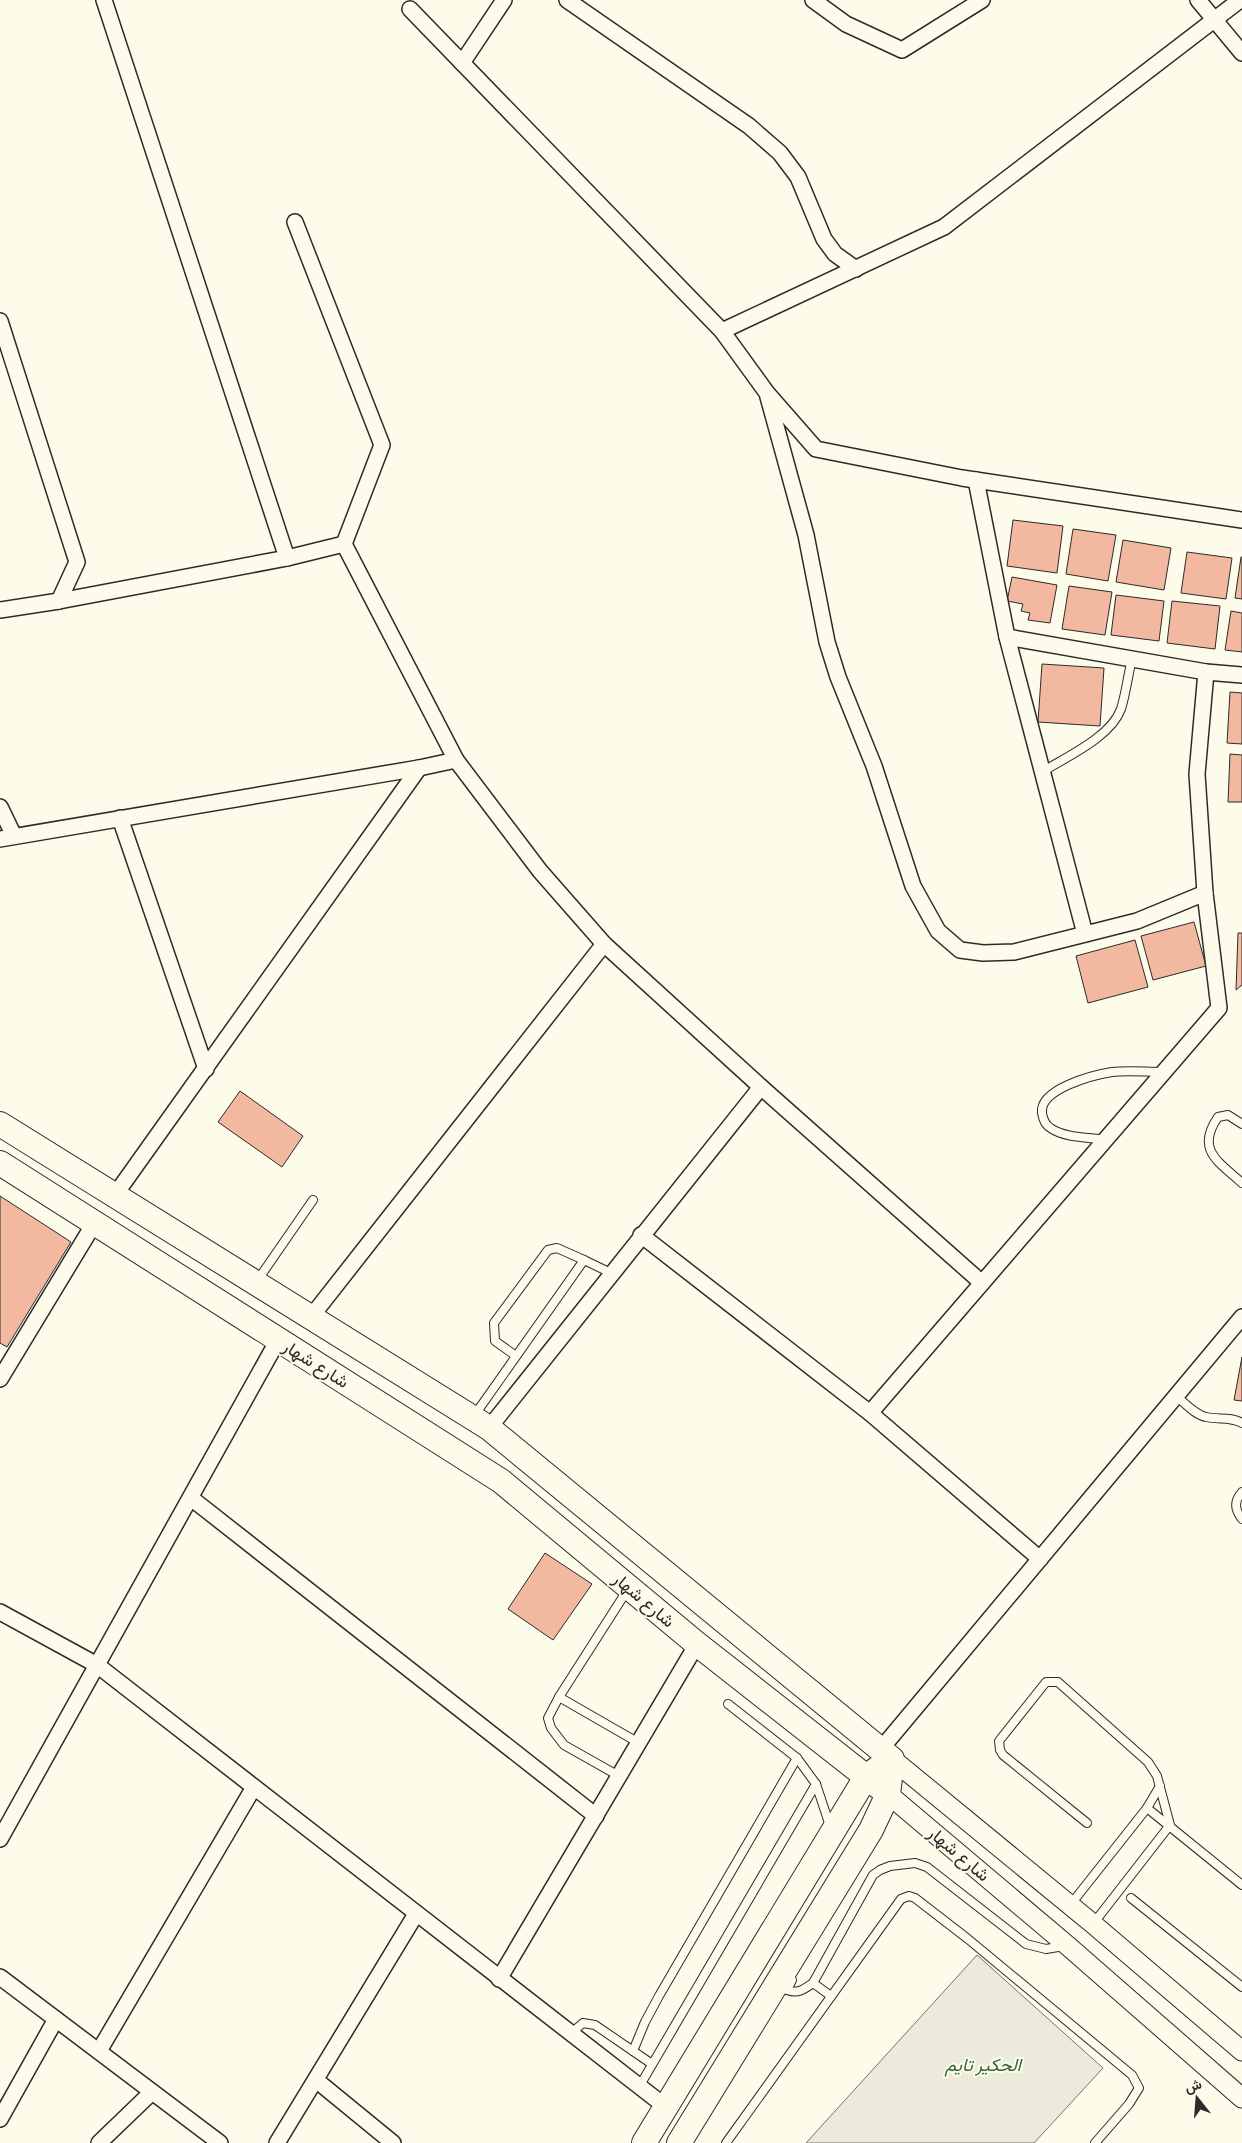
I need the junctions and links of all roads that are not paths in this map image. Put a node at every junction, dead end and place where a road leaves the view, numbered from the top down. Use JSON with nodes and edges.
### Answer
{"nodes":[{"id":1,"x":104,"y":0,"type":"edge"},
{"id":2,"x":504,"y":0,"type":"edge"},
{"id":3,"x":567,"y":0,"type":"edge"},
{"id":4,"x":813,"y":0,"type":"edge"},
{"id":5,"x":982,"y":0,"type":"edge"},
{"id":6,"x":1198,"y":0,"type":"edge"},
{"id":7,"x":1240,"y":0,"type":"edge"},
{"id":8,"x":410,"y":9,"type":"dead end"},
{"id":9,"x":1215,"y":20,"type":"junction"},
{"id":10,"x":1242,"y":53,"type":"edge"},
{"id":11,"x":462,"y":63,"type":"junction"},
{"id":12,"x":295,"y":222,"type":"dead end"},
{"id":13,"x":856,"y":269,"type":"junction"},
{"id":14,"x":1,"y":328,"type":"edge"},
{"id":15,"x":722,"y":331,"type":"junction"},
{"id":16,"x":767,"y":393,"type":"junction"},
{"id":17,"x":976,"y":480,"type":"junction"},
{"id":18,"x":1242,"y":520,"type":"edge"},
{"id":19,"x":344,"y":544,"type":"junction"},
{"id":20,"x":288,"y":558,"type":"junction"},
{"id":21,"x":59,"y":601,"type":"junction"},
{"id":22,"x":1,"y":605,"type":"edge"},
{"id":23,"x":1006,"y":637,"type":"junction"},
{"id":24,"x":1132,"y":659,"type":"junction"},
{"id":25,"x":1206,"y":672,"type":"junction"},
{"id":26,"x":1242,"y":675,"type":"edge"},
{"id":27,"x":456,"y":760,"type":"junction"},
{"id":28,"x":419,"y":768,"type":"junction"},
{"id":29,"x":1042,"y":772,"type":"junction"},
{"id":30,"x":0,"y":807,"type":"edge"},
{"id":31,"x":120,"y":818,"type":"junction"},
{"id":32,"x":7,"y":837,"type":"edge"},
{"id":33,"x":1205,"y":893,"type":"junction"},
{"id":34,"x":1085,"y":934,"type":"junction"},
{"id":35,"x":604,"y":944,"type":"junction"},
{"id":36,"x":206,"y":1069,"type":"junction"},
{"id":37,"x":1162,"y":1072,"type":"junction"},
{"id":38,"x":761,"y":1087,"type":"junction"},
{"id":39,"x":0,"y":1124,"type":"edge"},
{"id":40,"x":1242,"y":1124,"type":"edge"},
{"id":41,"x":1104,"y":1140,"type":"junction"},
{"id":42,"x":0,"y":1163,"type":"edge"},
{"id":43,"x":1242,"y":1183,"type":"edge"},
{"id":44,"x":115,"y":1196,"type":"junction"},
{"id":45,"x":313,"y":1200,"type":"dead end"},
{"id":46,"x":95,"y":1222,"type":"junction"},
{"id":47,"x":641,"y":1235,"type":"junction"},
{"id":48,"x":584,"y":1260,"type":"junction"},
{"id":49,"x":611,"y":1273,"type":"junction"},
{"id":50,"x":256,"y":1283,"type":"junction"},
{"id":51,"x":982,"y":1283,"type":"junction"},
{"id":52,"x":1242,"y":1316,"type":"edge"},
{"id":53,"x":311,"y":1317,"type":"junction"},
{"id":54,"x":278,"y":1340,"type":"junction"},
{"id":55,"x":516,"y":1356,"type":"junction"},
{"id":56,"x":0,"y":1379,"type":"edge"},
{"id":57,"x":1176,"y":1396,"type":"junction"},
{"id":58,"x":870,"y":1413,"type":"junction"},
{"id":59,"x":481,"y":1423,"type":"junction"},
{"id":60,"x":1242,"y":1423,"type":"edge"},
{"id":61,"x":1242,"y":1492,"type":"edge"},
{"id":62,"x":190,"y":1498,"type":"junction"},
{"id":63,"x":1242,"y":1518,"type":"edge"},
{"id":64,"x":1040,"y":1559,"type":"junction"},
{"id":65,"x":629,"y":1588,"type":"junction"},
{"id":66,"x":0,"y":1612,"type":"edge"},
{"id":67,"x":697,"y":1644,"type":"junction"},
{"id":68,"x":97,"y":1664,"type":"junction"},
{"id":69,"x":559,"y":1697,"type":"junction"},
{"id":70,"x":728,"y":1704,"type":"dead end"},
{"id":71,"x":639,"y":1743,"type":"junction"},
{"id":72,"x":887,"y":1754,"type":"junction"},
{"id":73,"x":797,"y":1758,"type":"junction"},
{"id":74,"x":619,"y":1776,"type":"junction"},
{"id":75,"x":866,"y":1776,"type":"junction"},
{"id":76,"x":816,"y":1784,"type":"junction"},
{"id":77,"x":1160,"y":1786,"type":"junction"},
{"id":78,"x":254,"y":1787,"type":"junction"},
{"id":79,"x":888,"y":1794,"type":"junction"},
{"id":80,"x":1147,"y":1808,"type":"junction"},
{"id":81,"x":596,"y":1816,"type":"junction"},
{"id":82,"x":1087,"y":1823,"type":"dead end"},
{"id":83,"x":1170,"y":1825,"type":"junction"},
{"id":84,"x":871,"y":1830,"type":"junction"},
{"id":85,"x":832,"y":1833,"type":"junction"},
{"id":86,"x":0,"y":1836,"type":"edge"},
{"id":87,"x":1242,"y":1885,"type":"edge"},
{"id":88,"x":1132,"y":1898,"type":"dead end"},
{"id":89,"x":1070,"y":1905,"type":"junction"},
{"id":90,"x":416,"y":1914,"type":"junction"},
{"id":91,"x":1094,"y":1924,"type":"junction"},
{"id":92,"x":1068,"y":1946,"type":"junction"},
{"id":93,"x":809,"y":1948,"type":"dead end"},
{"id":94,"x":796,"y":1974,"type":"dead end"},
{"id":95,"x":0,"y":1977,"type":"edge"},
{"id":96,"x":499,"y":1979,"type":"junction"},
{"id":97,"x":812,"y":1983,"type":"junction"},
{"id":98,"x":1242,"y":1987,"type":"edge"},
{"id":99,"x":831,"y":1996,"type":"junction"},
{"id":100,"x":56,"y":2019,"type":"junction"},
{"id":101,"x":570,"y":2034,"type":"junction"},
{"id":102,"x":99,"y":2051,"type":"junction"},
{"id":103,"x":633,"y":2051,"type":"junction"},
{"id":104,"x":1242,"y":2051,"type":"edge"},
{"id":105,"x":652,"y":2064,"type":"junction"},
{"id":106,"x":316,"y":2080,"type":"junction"},
{"id":107,"x":639,"y":2087,"type":"junction"},
{"id":108,"x":152,"y":2092,"type":"junction"},
{"id":109,"x":1242,"y":2098,"type":"edge"},
{"id":110,"x":666,"y":2107,"type":"junction"},
{"id":111,"x":0,"y":2119,"type":"edge"},
{"id":112,"x":99,"y":2143,"type":"edge"},
{"id":113,"x":220,"y":2143,"type":"edge"},
{"id":114,"x":277,"y":2143,"type":"edge"},
{"id":115,"x":393,"y":2143,"type":"edge"},
{"id":116,"x":644,"y":2143,"type":"edge"},
{"id":117,"x":679,"y":2143,"type":"edge"},
{"id":118,"x":726,"y":2143,"type":"edge"},
{"id":119,"x":1095,"y":2143,"type":"edge"}],
"edges":[{"from":1,"to":20,"type":"street"},
{"from":2,"to":11,"type":"street"},
{"from":3,"to":13,"type":"street"},
{"from":4,"to":5,"type":"street"},
{"from":6,"to":9,"type":"street"},
{"from":7,"to":9,"type":"street"},
{"from":8,"to":11,"type":"street"},
{"from":9,"to":10,"type":"street"},
{"from":9,"to":13,"type":"street"},
{"from":11,"to":15,"type":"street"},
{"from":12,"to":19,"type":"street"},
{"from":13,"to":15,"type":"street"},
{"from":14,"to":21,"type":"street"},
{"from":15,"to":16,"type":"street"},
{"from":16,"to":17,"type":"street"},
{"from":16,"to":34,"type":"street"},
{"from":17,"to":18,"type":"street"},
{"from":17,"to":23,"type":"street"},
{"from":19,"to":20,"type":"street"},
{"from":19,"to":27,"type":"street"},
{"from":20,"to":21,"type":"street"},
{"from":21,"to":22,"type":"street"},
{"from":23,"to":24,"type":"street"},
{"from":23,"to":29,"type":"street"},
{"from":24,"to":25,"type":"street"},
{"from":24,"to":29,"type":"lane"},
{"from":25,"to":26,"type":"street"},
{"from":25,"to":33,"type":"street"},
{"from":27,"to":28,"type":"street"},
{"from":27,"to":35,"type":"street"},
{"from":28,"to":31,"type":"street"},
{"from":28,"to":36,"type":"street"},
{"from":29,"to":34,"type":"street"},
{"from":30,"to":32,"type":"street"},
{"from":31,"to":32,"type":"street"},
{"from":31,"to":36,"type":"street"},
{"from":33,"to":34,"type":"street"},
{"from":33,"to":37,"type":"street"},
{"from":35,"to":38,"type":"street"},
{"from":35,"to":53,"type":"street"},
{"from":36,"to":44,"type":"street"},
{"from":37,"to":41,"type":"street"},
{"from":37,"to":41,"type":"lane"},
{"from":38,"to":47,"type":"street"},
{"from":38,"to":51,"type":"street"},
{"from":39,"to":44,"type":"main road","name":"شارع شهار"},
{"from":40,"to":43,"type":"lane"},
{"from":41,"to":51,"type":"street"},
{"from":42,"to":46,"type":"main road","name":"شارع شهار"},
{"from":44,"to":50,"type":"main road","name":"شارع شهار"},
{"from":45,"to":50,"type":"lane"},
{"from":46,"to":54,"type":"main road","name":"شارع شهار"},
{"from":46,"to":56,"type":"street"},
{"from":47,"to":49,"type":"street"},
{"from":47,"to":58,"type":"street"},
{"from":48,"to":49,"type":"lane"},
{"from":48,"to":55,"type":"lane"},
{"from":48,"to":55,"type":"lane"},
{"from":49,"to":59,"type":"street"},
{"from":50,"to":53,"type":"main road","name":"شارع شهار"},
{"from":51,"to":58,"type":"street"},
{"from":52,"to":57,"type":"street"},
{"from":53,"to":59,"type":"main road","name":"شارع شهار"},
{"from":54,"to":62,"type":"street"},
{"from":54,"to":65,"type":"main road","name":"شارع شهار"},
{"from":55,"to":59,"type":"lane"},
{"from":57,"to":60,"type":"lane"},
{"from":57,"to":64,"type":"street"},
{"from":58,"to":64,"type":"street"},
{"from":59,"to":72,"type":"main road","name":"شارع شهار"},
{"from":61,"to":63,"type":"lane"},
{"from":62,"to":68,"type":"street"},
{"from":62,"to":81,"type":"street"},
{"from":64,"to":72,"type":"street"},
{"from":65,"to":67,"type":"main road","name":"شارع شهار"},
{"from":65,"to":69,"type":"lane"},
{"from":66,"to":68,"type":"street"},
{"from":67,"to":71,"type":"street"},
{"from":67,"to":75,"type":"main road","name":"شارع شهار"},
{"from":68,"to":78,"type":"street"},
{"from":68,"to":86,"type":"street"},
{"from":69,"to":71,"type":"lane"},
{"from":69,"to":74,"type":"lane"},
{"from":70,"to":73,"type":"lane"},
{"from":71,"to":74,"type":"street"},
{"from":72,"to":75,"type":"main road"},
{"from":72,"to":79,"type":"main road"},
{"from":72,"to":89,"type":"street","name":"شارع شهار"},
{"from":73,"to":76,"type":"lane"},
{"from":73,"to":103,"type":"lane"},
{"from":74,"to":81,"type":"street"},
{"from":75,"to":79,"type":"main road","name":"شارع شهار"},
{"from":75,"to":85,"type":"main road"},
{"from":76,"to":85,"type":"lane"},
{"from":76,"to":105,"type":"lane"},
{"from":77,"to":80,"type":"lane"},
{"from":77,"to":82,"type":"lane"},
{"from":77,"to":83,"type":"lane"},
{"from":78,"to":90,"type":"street"},
{"from":78,"to":102,"type":"street"},
{"from":79,"to":84,"type":"main road"},
{"from":79,"to":92,"type":"street","name":"شارع شهار"},
{"from":80,"to":83,"type":"lane"},
{"from":80,"to":89,"type":"lane"},
{"from":81,"to":96,"type":"street"},
{"from":83,"to":87,"type":"lane"},
{"from":83,"to":91,"type":"lane"},
{"from":84,"to":93,"type":"lane"},
{"from":84,"to":117,"type":"main road"},
{"from":85,"to":110,"type":"main road"},
{"from":88,"to":98,"type":"lane"},
{"from":89,"to":91,"type":"street","name":"شارع شهار"},
{"from":90,"to":96,"type":"street"},
{"from":90,"to":106,"type":"street"},
{"from":91,"to":104,"type":"street","name":"شارع شهار"},
{"from":92,"to":97,"type":"lane"},
{"from":92,"to":109,"type":"street","name":"شارع شهار"},
{"from":94,"to":97,"type":"lane"},
{"from":95,"to":100,"type":"street"},
{"from":96,"to":101,"type":"street"},
{"from":97,"to":99,"type":"lane"},
{"from":99,"to":118,"type":"lane"},
{"from":99,"to":119,"type":"lane"},
{"from":100,"to":102,"type":"street"},
{"from":100,"to":111,"type":"street"},
{"from":101,"to":103,"type":"lane"},
{"from":101,"to":107,"type":"street"},
{"from":102,"to":108,"type":"street"},
{"from":103,"to":105,"type":"lane"},
{"from":105,"to":107,"type":"lane"},
{"from":106,"to":114,"type":"street"},
{"from":106,"to":115,"type":"street"},
{"from":107,"to":110,"type":"street"},
{"from":108,"to":112,"type":"street"},
{"from":108,"to":113,"type":"street"},
{"from":110,"to":116,"type":"main road"}]}
